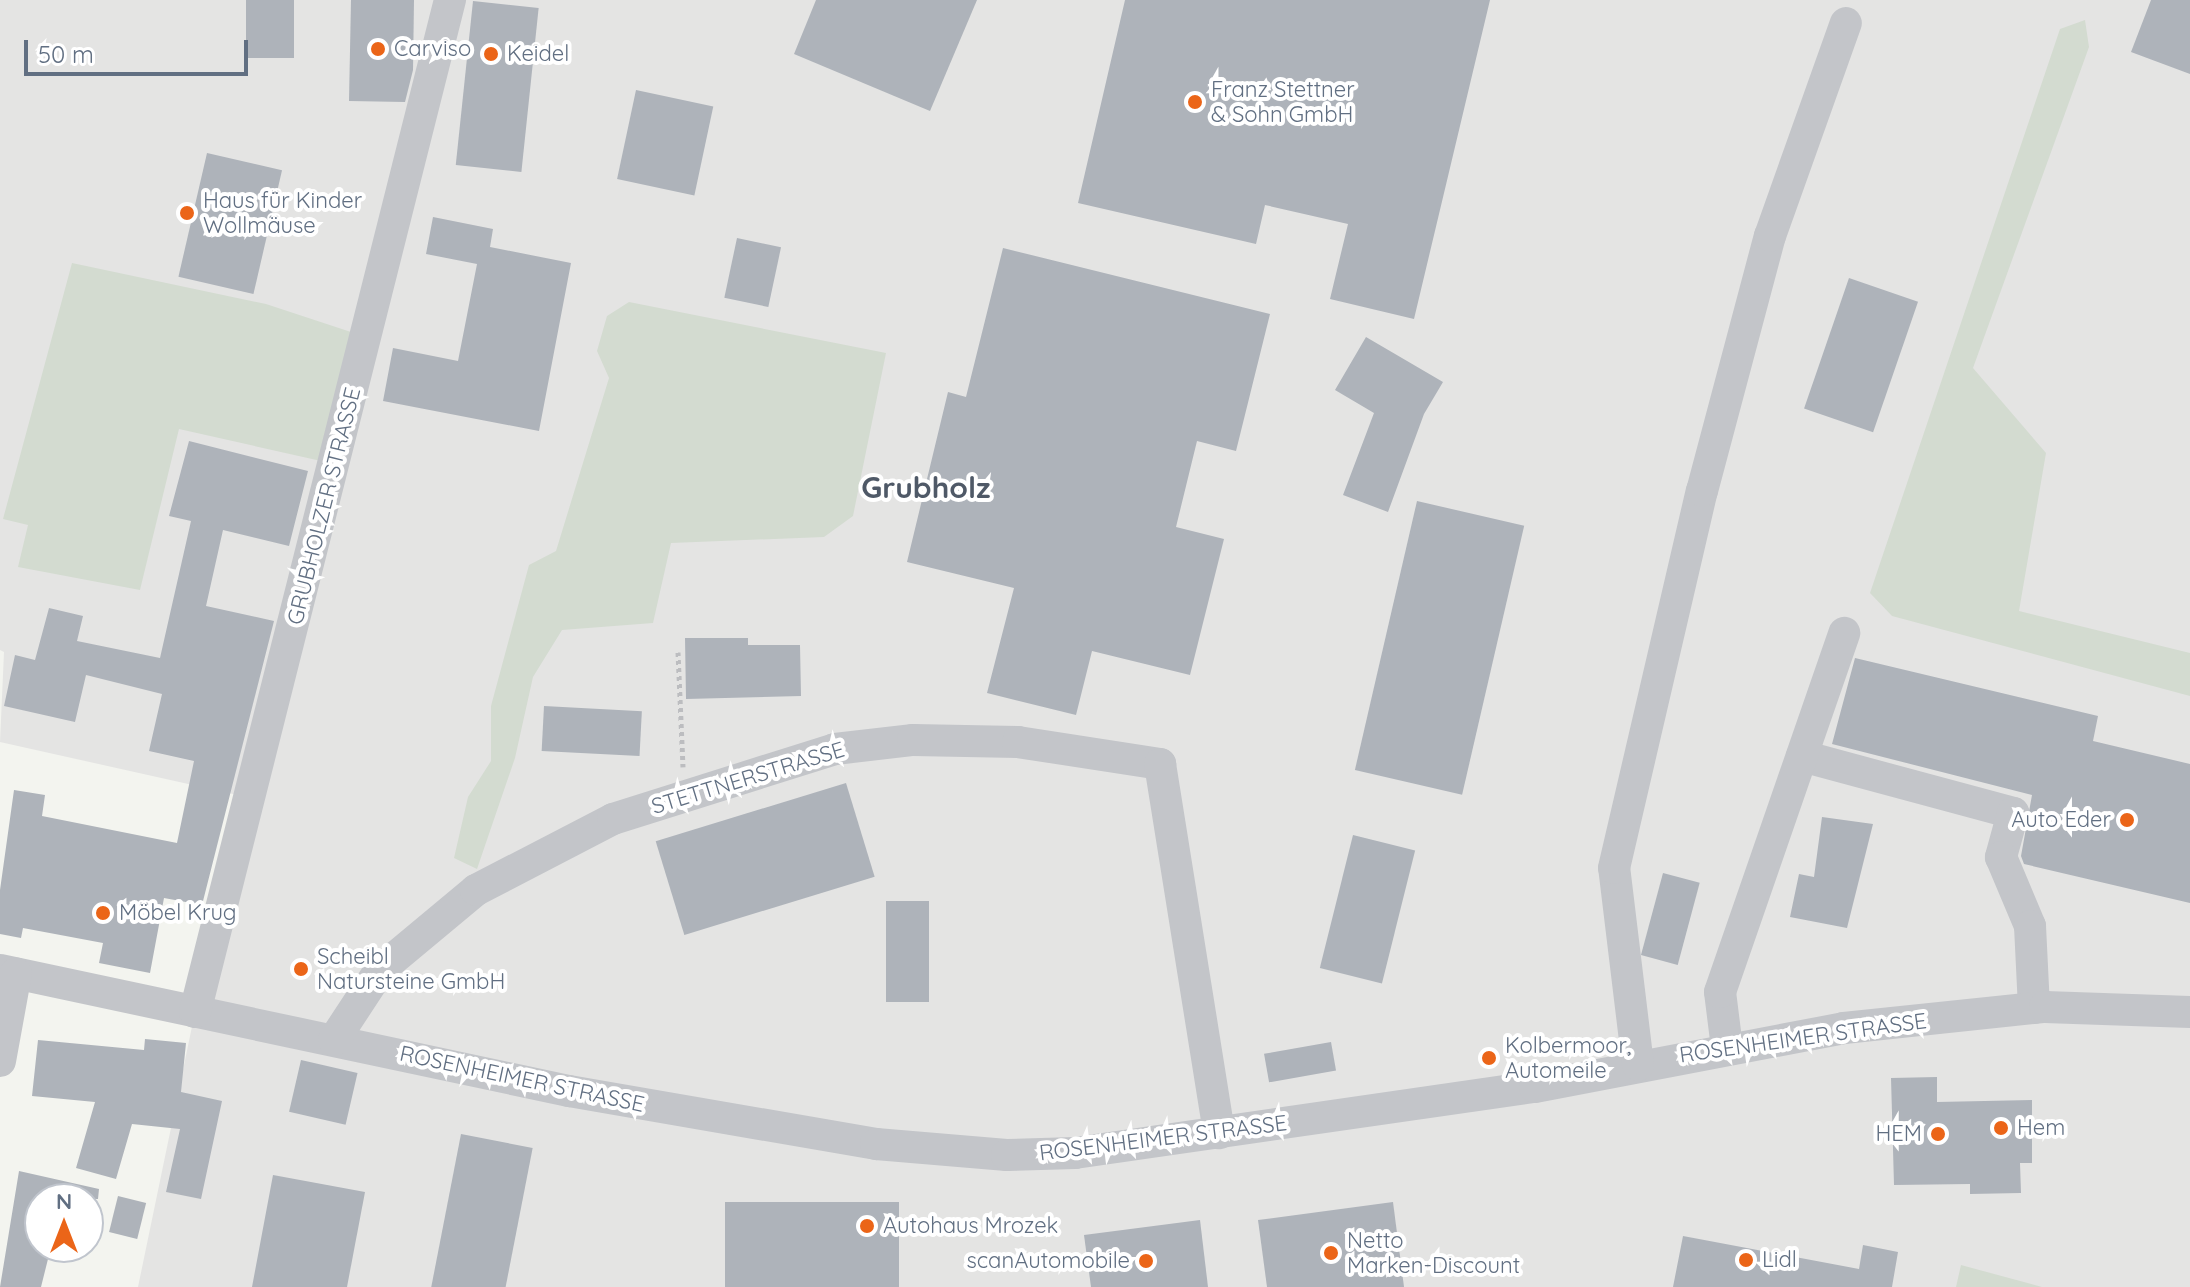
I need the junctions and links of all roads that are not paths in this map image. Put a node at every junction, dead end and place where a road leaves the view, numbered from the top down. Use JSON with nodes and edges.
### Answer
{"nodes":[{"id":1,"x":450,"y":0,"type":"edge"},
{"id":2,"x":1846,"y":23,"type":"dead end"},
{"id":3,"x":1844,"y":633,"type":"dead end"},
{"id":4,"x":1802,"y":756,"type":"junction"},
{"id":5,"x":8,"y":972,"type":"edge"},
{"id":6,"x":2034,"y":1008,"type":"junction"},
{"id":7,"x":195,"y":1012,"type":"junction"},
{"id":8,"x":2190,"y":1012,"type":"edge"},
{"id":9,"x":334,"y":1040,"type":"junction"},
{"id":10,"x":1727,"y":1048,"type":"junction"},
{"id":11,"x":0,"y":1061,"type":"edge"},
{"id":12,"x":1638,"y":1065,"type":"junction"},
{"id":13,"x":1219,"y":1133,"type":"junction"}],
"edges":[{"from":1,"to":7,"type":"street","name":"GRUBHOLZER STRASSE"},
{"from":2,"to":12,"type":"street"},
{"from":3,"to":4,"type":"street"},
{"from":4,"to":6,"type":"street"},
{"from":4,"to":10,"type":"street"},
{"from":5,"to":7,"type":"street","name":"ROSENHEIMER STRASSE"},
{"from":5,"to":11,"type":"street"},
{"from":6,"to":8,"type":"street","name":"ROSENHEIMER STRASSE"},
{"from":6,"to":10,"type":"street","name":"ROSENHEIMER STRASSE"},
{"from":7,"to":9,"type":"street","name":"ROSENHEIMER STRASSE"},
{"from":9,"to":13,"type":"street","name":"ROSENHEIMER STRASSE"},
{"from":9,"to":13,"type":"street","name":"STETTNERSTRASSE"},
{"from":10,"to":12,"type":"street","name":"ROSENHEIMER STRASSE"},
{"from":12,"to":13,"type":"street","name":"ROSENHEIMER STRASSE"}]}
